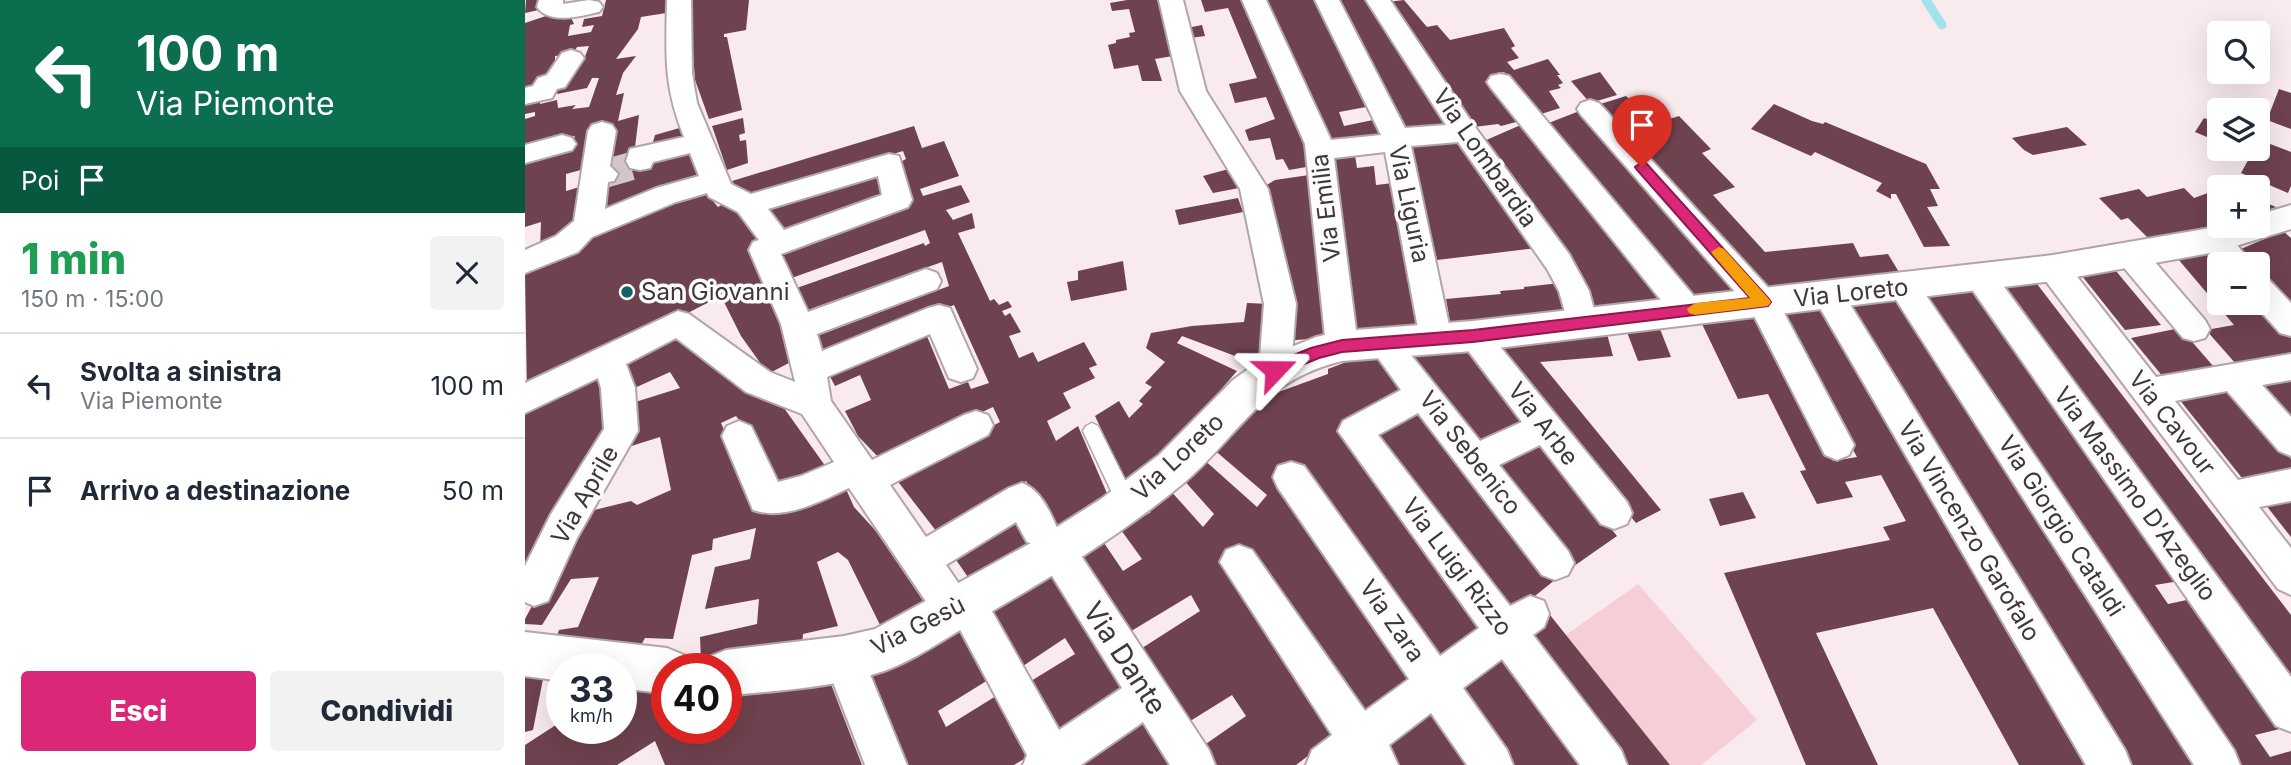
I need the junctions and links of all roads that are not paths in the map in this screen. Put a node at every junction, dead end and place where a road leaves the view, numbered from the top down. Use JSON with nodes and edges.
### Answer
{"nodes":[{"id":1,"x":551,"y":0,"type":"edge"},
{"id":2,"x":1171,"y":0,"type":"edge"},
{"id":3,"x":1254,"y":0,"type":"edge"},
{"id":4,"x":1327,"y":0,"type":"edge"},
{"id":5,"x":1378,"y":0,"type":"edge"},
{"id":6,"x":678,"y":1,"type":"edge"},
{"id":7,"x":591,"y":7,"type":"dead end"},
{"id":8,"x":571,"y":58,"type":"dead end"},
{"id":9,"x":1500,"y":82,"type":"dead end"},
{"id":10,"x":525,"y":96,"type":"edge"},
{"id":11,"x":1590,"y":109,"type":"dead end"},
{"id":12,"x":602,"y":131,"type":"dead end"},
{"id":13,"x":1465,"y":133,"type":"junction"},
{"id":14,"x":1397,"y":140,"type":"junction"},
{"id":15,"x":699,"y":142,"type":"junction"},
{"id":16,"x":562,"y":144,"type":"dead end"},
{"id":17,"x":1320,"y":150,"type":"junction"},
{"id":18,"x":525,"y":154,"type":"edge"},
{"id":19,"x":640,"y":161,"type":"tunnel mouth"},
{"id":20,"x":714,"y":181,"type":"junction"},
{"id":21,"x":748,"y":205,"type":"junction"},
{"id":22,"x":2288,"y":222,"type":"edge"},
{"id":23,"x":588,"y":228,"type":"junction"},
{"id":24,"x":778,"y":243,"type":"junction"},
{"id":25,"x":2227,"y":252,"type":"edge"},
{"id":26,"x":2207,"y":253,"type":"edge"},
{"id":27,"x":2131,"y":255,"type":"junction"},
{"id":28,"x":525,"y":262,"type":"edge"},
{"id":29,"x":2053,"y":268,"type":"junction"},
{"id":30,"x":1980,"y":277,"type":"junction"},
{"id":31,"x":926,"y":281,"type":"dead end"},
{"id":32,"x":1904,"y":287,"type":"junction"},
{"id":33,"x":1829,"y":296,"type":"junction"},
{"id":34,"x":2270,"y":301,"type":"edge"},
{"id":35,"x":1763,"y":302,"type":"junction"},
{"id":36,"x":1686,"y":310,"type":"junction"},
{"id":37,"x":1581,"y":321,"type":"junction"},
{"id":38,"x":2291,"y":324,"type":"edge"},
{"id":39,"x":800,"y":327,"type":"junction"},
{"id":40,"x":2194,"y":329,"type":"dead end"},
{"id":41,"x":1473,"y":336,"type":"junction"},
{"id":42,"x":1436,"y":339,"type":"junction"},
{"id":43,"x":1384,"y":344,"type":"junction"},
{"id":44,"x":1342,"y":346,"type":"junction"},
{"id":45,"x":608,"y":359,"type":"junction"},
{"id":46,"x":2291,"y":367,"type":"edge"},
{"id":47,"x":812,"y":369,"type":"junction"},
{"id":48,"x":961,"y":369,"type":"dead end"},
{"id":49,"x":1275,"y":370,"type":"junction"},
{"id":50,"x":2234,"y":376,"type":"junction"},
{"id":51,"x":2148,"y":392,"type":"junction"},
{"id":52,"x":1423,"y":394,"type":"junction"},
{"id":53,"x":525,"y":399,"type":"edge"},
{"id":54,"x":814,"y":404,"type":"junction"},
{"id":55,"x":976,"y":425,"type":"dead end"},
{"id":56,"x":1545,"y":427,"type":"junction"},
{"id":57,"x":1092,"y":431,"type":"dead end"},
{"id":58,"x":739,"y":436,"type":"dead end"},
{"id":59,"x":2291,"y":442,"type":"edge"},
{"id":60,"x":1837,"y":446,"type":"dead end"},
{"id":61,"x":1475,"y":460,"type":"junction"},
{"id":62,"x":860,"y":475,"type":"junction"},
{"id":63,"x":1291,"y":477,"type":"dead end"},
{"id":64,"x":2291,"y":485,"type":"edge"},
{"id":65,"x":2230,"y":498,"type":"junction"},
{"id":66,"x":1127,"y":504,"type":"junction"},
{"id":67,"x":1614,"y":513,"type":"dead end"},
{"id":68,"x":1048,"y":540,"type":"junction"},
{"id":69,"x":920,"y":560,"type":"junction"},
{"id":70,"x":1238,"y":562,"type":"dead end"},
{"id":71,"x":1555,"y":563,"type":"dead end"},
{"id":72,"x":2291,"y":577,"type":"edge"},
{"id":73,"x":534,"y":588,"type":"dead end"},
{"id":74,"x":960,"y":606,"type":"junction"},
{"id":75,"x":1518,"y":623,"type":"junction"},
{"id":76,"x":525,"y":654,"type":"edge"},
{"id":77,"x":844,"y":659,"type":"junction"},
{"id":78,"x":651,"y":669,"type":"edge"},
{"id":79,"x":742,"y":671,"type":"edge"},
{"id":80,"x":1436,"y":684,"type":"junction"},
{"id":81,"x":1149,"y":694,"type":"junction"},
{"id":82,"x":2291,"y":711,"type":"edge"},
{"id":83,"x":1368,"y":753,"type":"edge"},
{"id":84,"x":1050,"y":763,"type":"edge"},
{"id":85,"x":886,"y":765,"type":"edge"},
{"id":86,"x":1194,"y":765,"type":"edge"},
{"id":87,"x":1327,"y":765,"type":"edge"},
{"id":88,"x":1492,"y":765,"type":"edge"},
{"id":89,"x":1607,"y":765,"type":"edge"},
{"id":90,"x":2110,"y":765,"type":"edge"},
{"id":91,"x":2219,"y":765,"type":"edge"}],
"edges":[{"from":1,"to":7,"type":"street"},
{"from":2,"to":49,"type":"street"},
{"from":3,"to":17,"type":"street","name":"Via Emilia"},
{"from":4,"to":14,"type":"street","name":"Via Liguria"},
{"from":5,"to":13,"type":"street","name":"Via Lombardia"},
{"from":6,"to":15,"type":"street"},
{"from":8,"to":10,"type":"street"},
{"from":9,"to":36,"type":"street"},
{"from":11,"to":35,"type":"street"},
{"from":12,"to":23,"type":"street"},
{"from":13,"to":14,"type":"street"},
{"from":13,"to":37,"type":"street","name":"Via Lombardia"},
{"from":14,"to":17,"type":"street"},
{"from":14,"to":42,"type":"street","name":"Via Liguria"},
{"from":15,"to":19,"type":"street"},
{"from":15,"to":20,"type":"street"},
{"from":16,"to":18,"type":"street"},
{"from":17,"to":44,"type":"street","name":"Via Emilia"},
{"from":20,"to":21,"type":"street"},
{"from":20,"to":23,"type":"street"},
{"from":21,"to":24,"type":"street"},
{"from":21,"to":24,"type":"street"},
{"from":22,"to":25,"type":"street","name":"Via Loreto"},
{"from":23,"to":28,"type":"street"},
{"from":24,"to":39,"type":"street"},
{"from":26,"to":27,"type":"street","name":"Via Loreto"},
{"from":27,"to":29,"type":"street","name":"Via Loreto"},
{"from":27,"to":40,"type":"street"},
{"from":29,"to":30,"type":"street","name":"Via Loreto"},
{"from":29,"to":51,"type":"street","name":"Via Cavour"},
{"from":30,"to":32,"type":"street","name":"Via Loreto"},
{"from":30,"to":82,"type":"street","name":"Via Massimo D'Azeglio"},
{"from":31,"to":39,"type":"street"},
{"from":32,"to":33,"type":"street","name":"Via Loreto"},
{"from":32,"to":91,"type":"street","name":"Via Giorgio Cataldi"},
{"from":33,"to":35,"type":"street","name":"Via Loreto"},
{"from":33,"to":90,"type":"street","name":"Via Vincenzo Garofalo"},
{"from":34,"to":38,"type":"street"},
{"from":35,"to":36,"type":"street","name":"Via Loreto"},
{"from":35,"to":60,"type":"street"},
{"from":36,"to":37,"type":"street","name":"Via Loreto"},
{"from":37,"to":41,"type":"street","name":"Via Loreto"},
{"from":39,"to":47,"type":"street"},
{"from":41,"to":42,"type":"street","name":"Via Loreto"},
{"from":41,"to":56,"type":"street","name":"Via Arbe"},
{"from":42,"to":43,"type":"street","name":"Via Loreto"},
{"from":43,"to":44,"type":"street","name":"Via Loreto"},
{"from":43,"to":52,"type":"street","name":"Via Sebenico"},
{"from":44,"to":49,"type":"street","name":"Via Loreto"},
{"from":45,"to":53,"type":"street"},
{"from":45,"to":54,"type":"street"},
{"from":45,"to":73,"type":"street","name":"Via Aprile"},
{"from":46,"to":50,"type":"street"},
{"from":47,"to":48,"type":"street"},
{"from":47,"to":54,"type":"street"},
{"from":49,"to":66,"type":"street","name":"Via Loreto"},
{"from":50,"to":51,"type":"street"},
{"from":50,"to":59,"type":"street"},
{"from":51,"to":65,"type":"street","name":"Via Cavour"},
{"from":52,"to":61,"type":"street","name":"Via Sebenico"},
{"from":52,"to":75,"type":"street","name":"Via Luigi Rizzo"},
{"from":54,"to":62,"type":"street"},
{"from":55,"to":62,"type":"street"},
{"from":56,"to":61,"type":"street"},
{"from":56,"to":67,"type":"street","name":"Via Arbe"},
{"from":57,"to":66,"type":"lane"},
{"from":58,"to":62,"type":"street"},
{"from":61,"to":71,"type":"street","name":"Via Sebenico"},
{"from":62,"to":69,"type":"street"},
{"from":63,"to":80,"type":"street","name":"Via Zara"},
{"from":64,"to":65,"type":"street"},
{"from":65,"to":72,"type":"street","name":"Via Cavour"},
{"from":66,"to":68,"type":"street","name":"Via Loreto"},
{"from":68,"to":69,"type":"street","name":"Via Dante"},
{"from":68,"to":74,"type":"street","name":"Via Gesù"},
{"from":68,"to":81,"type":"street","name":"Via Dante"},
{"from":69,"to":74,"type":"street"},
{"from":70,"to":83,"type":"street"},
{"from":74,"to":77,"type":"street","name":"Via Gesù"},
{"from":74,"to":84,"type":"street"},
{"from":75,"to":80,"type":"street"},
{"from":75,"to":89,"type":"street","name":"Via Luigi Rizzo"},
{"from":76,"to":78,"type":"street"},
{"from":77,"to":79,"type":"street","name":"Via Gesù"},
{"from":77,"to":85,"type":"street"},
{"from":80,"to":83,"type":"street"},
{"from":80,"to":88,"type":"street","name":"Via Zara"},
{"from":81,"to":84,"type":"street"},
{"from":81,"to":86,"type":"street","name":"Via Dante"},
{"from":83,"to":87,"type":"street"}]}
